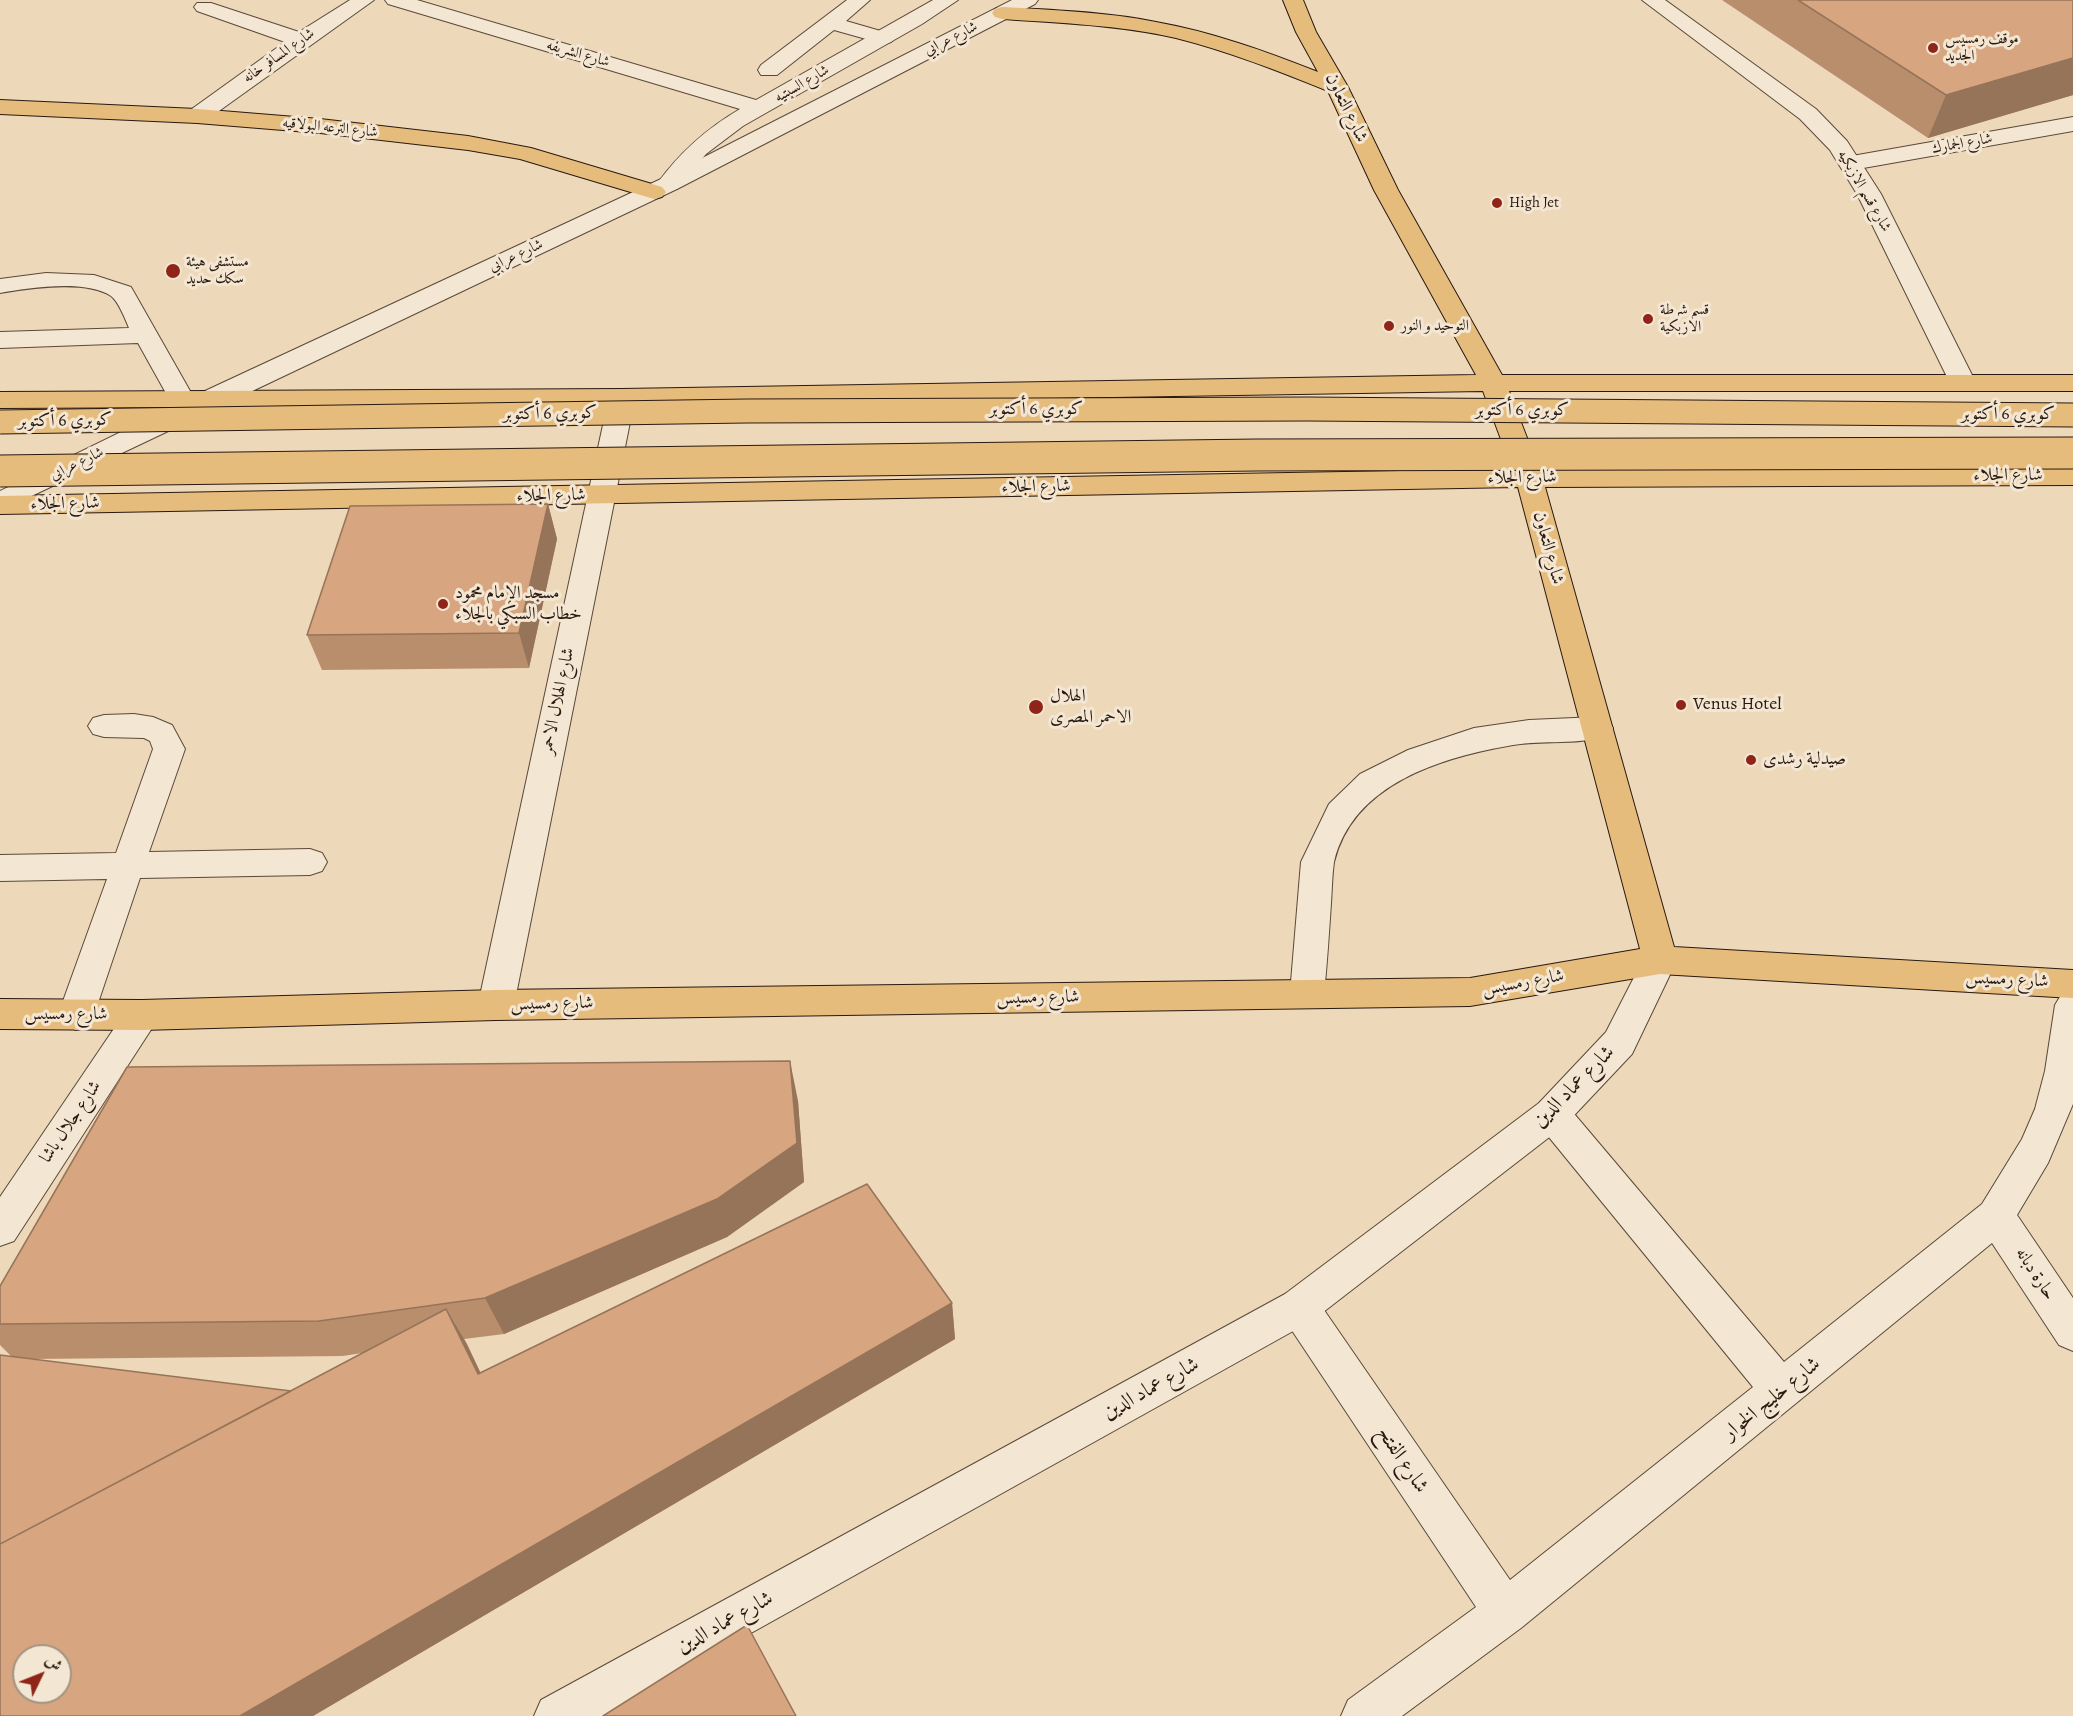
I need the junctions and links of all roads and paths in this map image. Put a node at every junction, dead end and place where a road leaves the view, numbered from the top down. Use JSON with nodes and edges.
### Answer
{"nodes":[{"id":1,"x":364,"y":0,"type":"edge"},
{"id":2,"x":395,"y":0,"type":"edge"},
{"id":3,"x":860,"y":0,"type":"edge"},
{"id":4,"x":948,"y":0,"type":"edge"},
{"id":5,"x":1028,"y":0,"type":"edge"},
{"id":6,"x":1293,"y":0,"type":"edge"},
{"id":7,"x":1653,"y":0,"type":"edge"},
{"id":8,"x":204,"y":7,"type":"dead end"},
{"id":9,"x":1002,"y":13,"type":"junction"},
{"id":10,"x":830,"y":23,"type":"junction"},
{"id":11,"x":884,"y":38,"type":"junction"},
{"id":12,"x":301,"y":40,"type":"junction"},
{"id":13,"x":769,"y":70,"type":"dead end"},
{"id":14,"x":1337,"y":87,"type":"junction"},
{"id":15,"x":0,"y":107,"type":"edge"},
{"id":16,"x":760,"y":108,"type":"junction"},
{"id":17,"x":197,"y":116,"type":"junction"},
{"id":18,"x":2073,"y":124,"type":"edge"},
{"id":19,"x":1852,"y":163,"type":"junction"},
{"id":20,"x":661,"y":188,"type":"junction"},
{"id":21,"x":0,"y":285,"type":"edge"},
{"id":22,"x":147,"y":335,"type":"junction"},
{"id":23,"x":0,"y":340,"type":"edge"},
{"id":24,"x":1494,"y":383,"type":"junction"},
{"id":25,"x":1963,"y":383,"type":"junction"},
{"id":26,"x":2073,"y":383,"type":"edge"},
{"id":27,"x":213,"y":397,"type":"junction"},
{"id":28,"x":622,"y":397,"type":"junction"},
{"id":29,"x":181,"y":398,"type":"junction"},
{"id":30,"x":0,"y":400,"type":"edge"},
{"id":31,"x":2073,"y":415,"type":"edge"},
{"id":32,"x":0,"y":422,"type":"edge"},
{"id":33,"x":2073,"y":453,"type":"edge"},
{"id":34,"x":0,"y":471,"type":"edge"},
{"id":35,"x":2073,"y":476,"type":"edge"},
{"id":36,"x":1529,"y":478,"type":"junction"},
{"id":37,"x":602,"y":496,"type":"junction"},
{"id":38,"x":0,"y":503,"type":"edge"},
{"id":39,"x":104,"y":726,"type":"dead end"},
{"id":40,"x":1597,"y":728,"type":"junction"},
{"id":41,"x":310,"y":862,"type":"dead end"},
{"id":42,"x":128,"y":865,"type":"junction"},
{"id":43,"x":0,"y":868,"type":"edge"},
{"id":44,"x":1660,"y":960,"type":"junction"},
{"id":45,"x":2073,"y":984,"type":"edge"},
{"id":46,"x":1307,"y":994,"type":"junction"},
{"id":47,"x":496,"y":1005,"type":"junction"},
{"id":48,"x":2073,"y":1005,"type":"edge"},
{"id":49,"x":0,"y":1014,"type":"edge"},
{"id":50,"x":76,"y":1014,"type":"junction"},
{"id":51,"x":142,"y":1015,"type":"junction"},
{"id":52,"x":1552,"y":1114,"type":"junction"},
{"id":53,"x":1996,"y":1216,"type":"junction"},
{"id":54,"x":0,"y":1229,"type":"edge"},
{"id":55,"x":1299,"y":1307,"type":"junction"},
{"id":56,"x":2073,"y":1332,"type":"edge"},
{"id":57,"x":1782,"y":1391,"type":"junction"},
{"id":58,"x":1504,"y":1612,"type":"junction"},
{"id":59,"x":557,"y":1716,"type":"edge"},
{"id":60,"x":1364,"y":1716,"type":"edge"}],
"edges":[{"from":1,"to":12,"type":"street","name":"شارع المسافر خانه"},
{"from":2,"to":16,"type":"street","name":"شارع الشريفه"},
{"from":3,"to":10,"type":"street"},
{"from":4,"to":11,"type":"street","name":"شارع السبتيه"},
{"from":5,"to":9,"type":"street","name":"شارع عرابي"},
{"from":6,"to":14,"type":"main road","name":"شارع التعاون"},
{"from":7,"to":19,"type":"street","name":"شارع قسم الازبكيه"},
{"from":8,"to":12,"type":"street"},
{"from":9,"to":14,"type":"main road"},
{"from":9,"to":20,"type":"street","name":"شارع عرابي"},
{"from":10,"to":11,"type":"street"},
{"from":10,"to":13,"type":"street"},
{"from":11,"to":16,"type":"street","name":"شارع السبتيه"},
{"from":12,"to":17,"type":"street","name":"شارع المسافر خانه"},
{"from":14,"to":24,"type":"main road","name":"شارع التعاون"},
{"from":15,"to":17,"type":"main road","name":"شارع الترعه البولاقيه"},
{"from":16,"to":20,"type":"street","name":"شارع السبتيه"},
{"from":17,"to":20,"type":"main road","name":"شارع الترعه البولاقيه"},
{"from":18,"to":19,"type":"street","name":"شارع الجمارك"},
{"from":19,"to":25,"type":"street","name":"شارع قسم الازبكيه"},
{"from":20,"to":27,"type":"street","name":"شارع عرابي"},
{"from":21,"to":22,"type":"street"},
{"from":22,"to":23,"type":"street"},
{"from":22,"to":29,"type":"street"},
{"from":24,"to":25,"type":"main road"},
{"from":24,"to":28,"type":"main road"},
{"from":24,"to":36,"type":"main road","name":"شارع التعاون"},
{"from":25,"to":26,"type":"main road"},
{"from":27,"to":28,"type":"main road"},
{"from":27,"to":29,"type":"main road"},
{"from":27,"to":38,"type":"street","name":"شارع عرابي"},
{"from":28,"to":37,"type":"street","name":"شارع الهلال الاحمر"},
{"from":29,"to":30,"type":"main road"},
{"from":31,"to":32,"type":"main road","name":"كوبري 6 أكتوبر","bridge":true},
{"from":33,"to":34,"type":"main road","bridge":true},
{"from":35,"to":36,"type":"main road","name":"شارع الجلاء"},
{"from":36,"to":37,"type":"main road","name":"شارع الجلاء"},
{"from":36,"to":40,"type":"main road","name":"شارع التعاون"},
{"from":37,"to":38,"type":"main road","name":"شارع الجلاء"},
{"from":37,"to":47,"type":"street","name":"شارع الهلال الاحمر"},
{"from":39,"to":42,"type":"street"},
{"from":40,"to":44,"type":"main road","name":"شارع التعاون"},
{"from":40,"to":46,"type":"street"},
{"from":41,"to":42,"type":"street"},
{"from":42,"to":43,"type":"street"},
{"from":42,"to":50,"type":"street"},
{"from":44,"to":45,"type":"main road","name":"شارع رمسيس"},
{"from":44,"to":46,"type":"main road","name":"شارع رمسيس"},
{"from":44,"to":52,"type":"street","name":"شارع عماد الدين"},
{"from":46,"to":47,"type":"main road","name":"شارع رمسيس"},
{"from":47,"to":51,"type":"main road","name":"شارع رمسيس"},
{"from":48,"to":53,"type":"street","name":"شارع خليج الخوار"},
{"from":49,"to":50,"type":"main road","name":"شارع رمسيس"},
{"from":50,"to":51,"type":"main road","name":"شارع رمسيس"},
{"from":51,"to":54,"type":"street","name":"شارع جلال باشا"},
{"from":52,"to":55,"type":"street","name":"شارع عماد الدين"},
{"from":52,"to":57,"type":"street"},
{"from":53,"to":56,"type":"street","name":"حارة دبانه"},
{"from":53,"to":57,"type":"street","name":"شارع خليج الخوار"},
{"from":55,"to":58,"type":"street","name":"شارع الفتح"},
{"from":55,"to":59,"type":"street","name":"شارع عماد الدين"},
{"from":57,"to":58,"type":"street","name":"شارع خليج الخوار"},
{"from":58,"to":60,"type":"street","name":"شارع خليج الخوار"}]}
